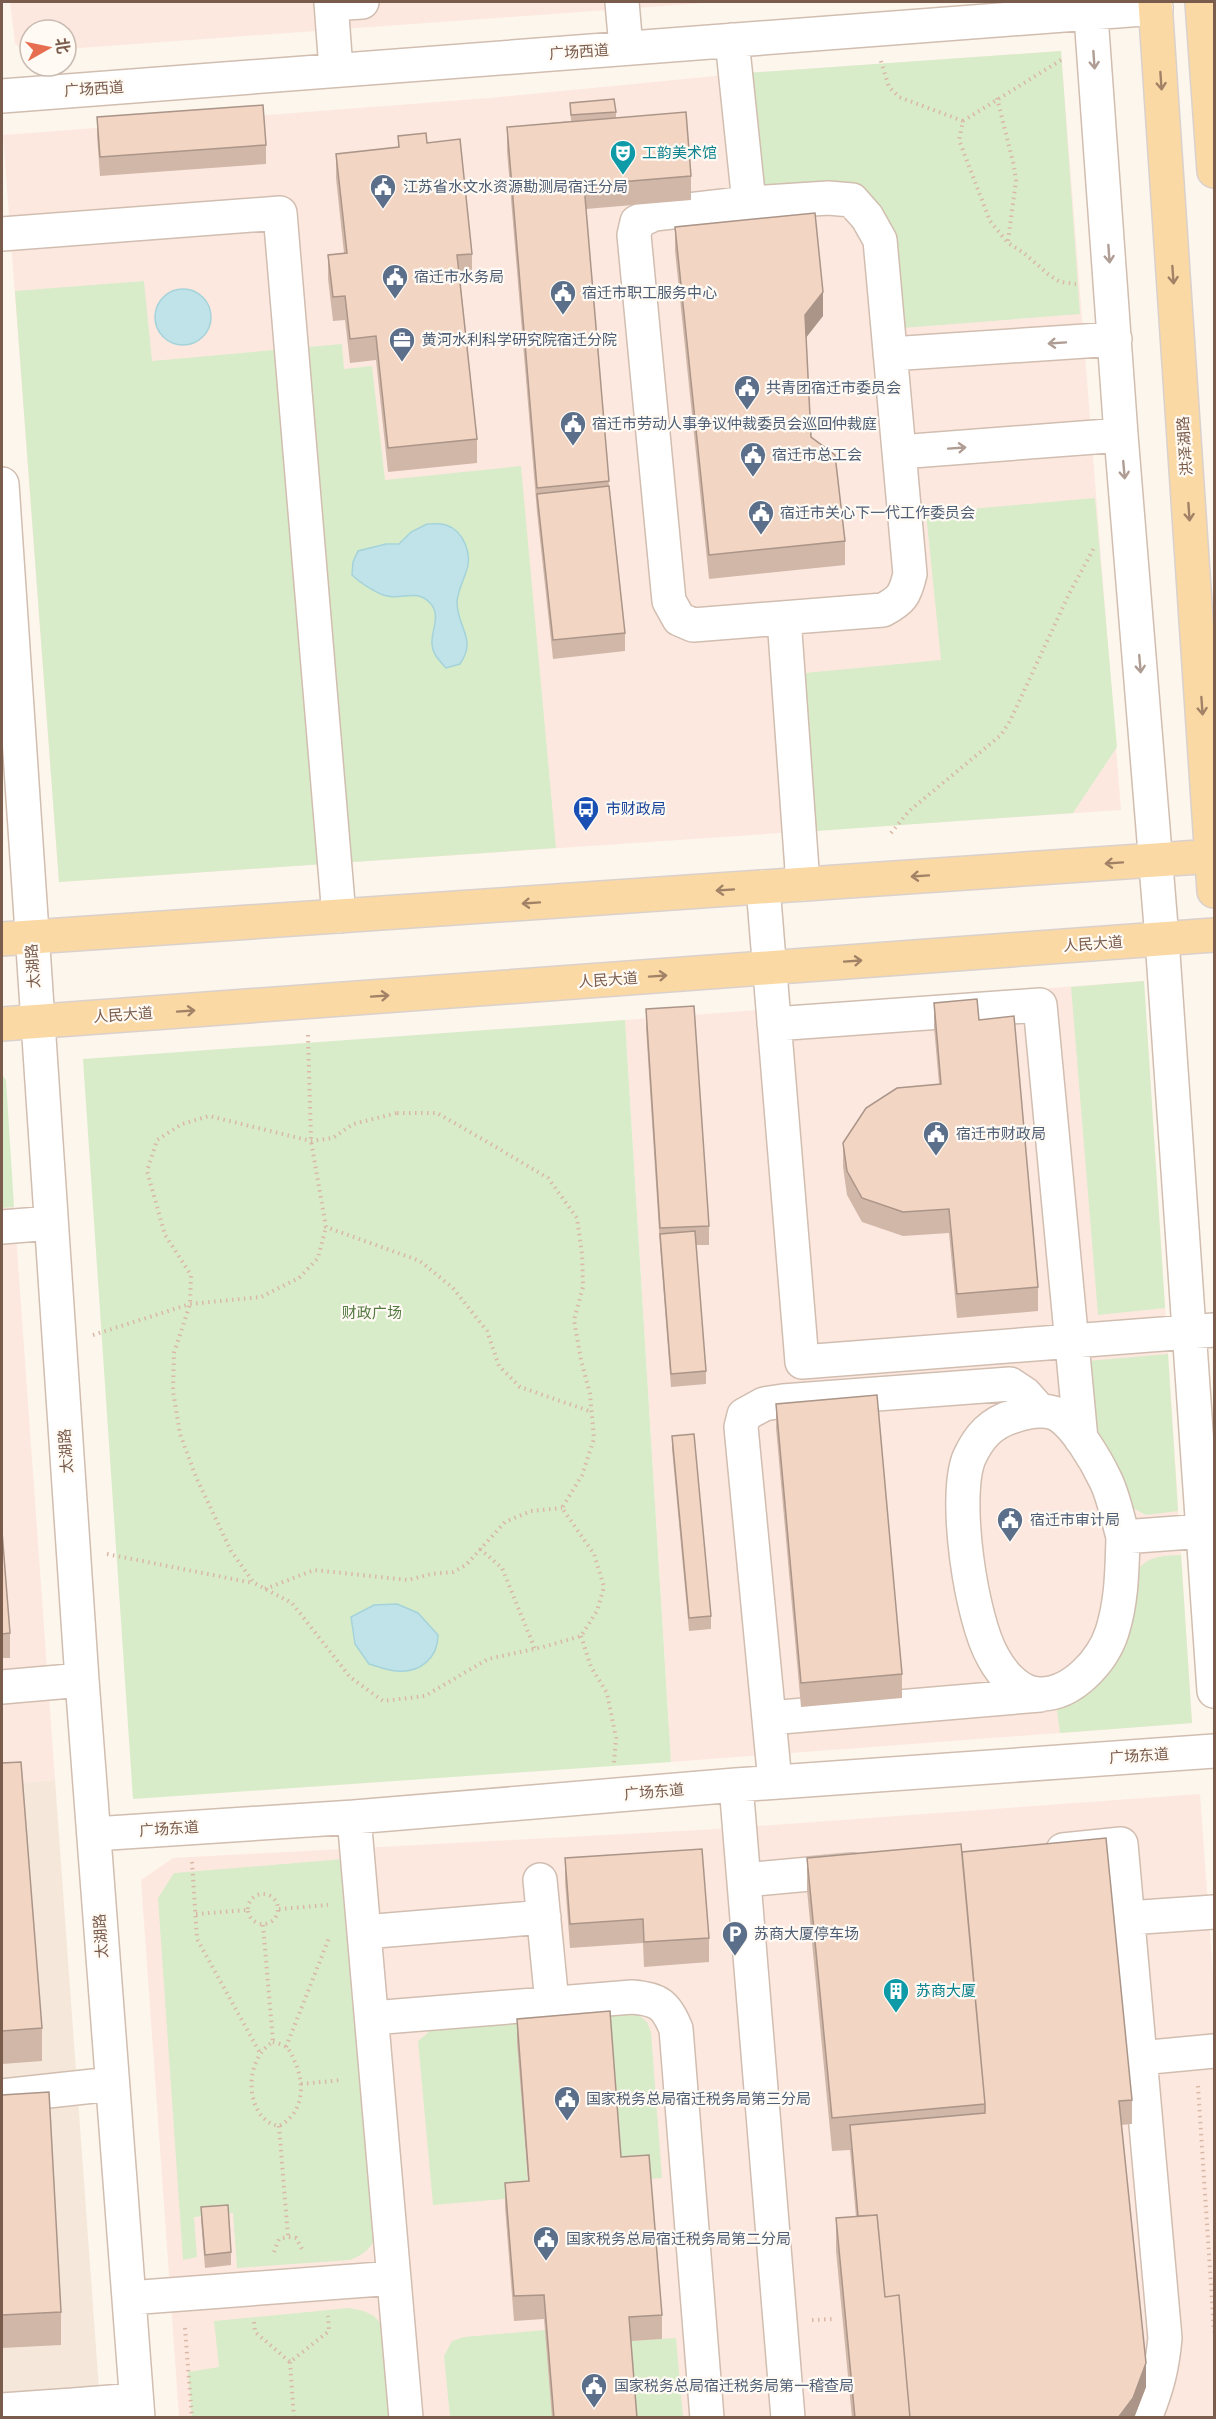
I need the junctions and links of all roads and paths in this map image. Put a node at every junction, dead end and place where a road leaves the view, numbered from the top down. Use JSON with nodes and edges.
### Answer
{"nodes":[{"id":1,"x":342,"y":2,"type":"edge"},
{"id":2,"x":622,"y":2,"type":"edge"},
{"id":3,"x":1206,"y":3,"type":"edge"},
{"id":4,"x":1156,"y":5,"type":"edge"},
{"id":5,"x":1091,"y":19,"type":"edge"},
{"id":6,"x":870,"y":29,"type":"junction"},
{"id":7,"x":732,"y":40,"type":"junction"},
{"id":8,"x":626,"y":48,"type":"junction"},
{"id":9,"x":336,"y":70,"type":"junction"},
{"id":10,"x":2,"y":96,"type":"edge"},
{"id":11,"x":997,"y":98,"type":"junction"},
{"id":12,"x":963,"y":121,"type":"junction"},
{"id":13,"x":1215,"y":171,"type":"edge"},
{"id":14,"x":749,"y":203,"type":"junction"},
{"id":15,"x":2,"y":234,"type":"edge"},
{"id":16,"x":1008,"y":243,"type":"junction"},
{"id":17,"x":1111,"y":288,"type":"junction"},
{"id":18,"x":1115,"y":339,"type":"junction"},
{"id":19,"x":890,"y":354,"type":"junction"},
{"id":20,"x":1121,"y":435,"type":"junction"},
{"id":21,"x":899,"y":452,"type":"junction"},
{"id":22,"x":2,"y":484,"type":"edge"},
{"id":23,"x":1100,"y":539,"type":"dead end"},
{"id":24,"x":784,"y":618,"type":"junction"},
{"id":25,"x":891,"y":833,"type":"dead end"},
{"id":26,"x":1213,"y":856,"type":"edge"},
{"id":27,"x":1156,"y":860,"type":"junction"},
{"id":28,"x":803,"y":884,"type":"junction"},
{"id":29,"x":763,"y":887,"type":"junction"},
{"id":30,"x":1215,"y":891,"type":"edge"},
{"id":31,"x":339,"y":916,"type":"junction"},
{"id":32,"x":1215,"y":935,"type":"edge"},
{"id":33,"x":16,"y":938,"type":"edge"},
{"id":34,"x":1162,"y":939,"type":"junction"},
{"id":35,"x":770,"y":967,"type":"junction"},
{"id":36,"x":307,"y":1002,"type":"junction"},
{"id":37,"x":37,"y":1022,"type":"junction"},
{"id":38,"x":2,"y":1024,"type":"edge"},
{"id":39,"x":774,"y":1024,"type":"junction"},
{"id":40,"x":310,"y":1141,"type":"junction"},
{"id":41,"x":51,"y":1223,"type":"junction"},
{"id":42,"x":2,"y":1227,"type":"edge"},
{"id":43,"x":326,"y":1227,"type":"junction"},
{"id":44,"x":190,"y":1304,"type":"junction"},
{"id":45,"x":1202,"y":1331,"type":"edge"},
{"id":46,"x":1071,"y":1341,"type":"junction"},
{"id":47,"x":59,"y":1346,"type":"junction"},
{"id":48,"x":1040,"y":1411,"type":"junction"},
{"id":49,"x":592,"y":1412,"type":"junction"},
{"id":50,"x":1081,"y":1439,"type":"junction"},
{"id":51,"x":562,"y":1508,"type":"junction"},
{"id":52,"x":1203,"y":1531,"type":"junction"},
{"id":53,"x":1123,"y":1537,"type":"junction"},
{"id":54,"x":73,"y":1548,"type":"junction"},
{"id":55,"x":480,"y":1549,"type":"junction"},
{"id":56,"x":254,"y":1583,"type":"junction"},
{"id":57,"x":265,"y":1588,"type":"junction"},
{"id":58,"x":581,"y":1636,"type":"junction"},
{"id":59,"x":536,"y":1649,"type":"junction"},
{"id":60,"x":82,"y":1680,"type":"junction"},
{"id":61,"x":2,"y":1687,"type":"edge"},
{"id":62,"x":1215,"y":1691,"type":"edge"},
{"id":63,"x":1040,"y":1695,"type":"junction"},
{"id":64,"x":769,"y":1718,"type":"junction"},
{"id":65,"x":1215,"y":1751,"type":"edge"},
{"id":66,"x":775,"y":1782,"type":"junction"},
{"id":67,"x":736,"y":1785,"type":"junction"},
{"id":68,"x":612,"y":1796,"type":"junction"},
{"id":69,"x":354,"y":1816,"type":"junction"},
{"id":70,"x":190,"y":1828,"type":"junction"},
{"id":71,"x":94,"y":1834,"type":"junction"},
{"id":72,"x":1038,"y":1852,"type":"edge"},
{"id":73,"x":883,"y":1867,"type":"edge"},
{"id":74,"x":540,"y":1880,"type":"dead end"},
{"id":75,"x":744,"y":1880,"type":"junction"},
{"id":76,"x":329,"y":1894,"type":"dead end"},
{"id":77,"x":330,"y":1905,"type":"junction"},
{"id":78,"x":279,"y":1909,"type":"junction"},
{"id":79,"x":247,"y":1910,"type":"junction"},
{"id":80,"x":1215,"y":1912,"type":"edge"},
{"id":81,"x":196,"y":1914,"type":"junction"},
{"id":82,"x":331,"y":1914,"type":"dead end"},
{"id":83,"x":544,"y":1917,"type":"junction"},
{"id":84,"x":1128,"y":1918,"type":"junction"},
{"id":85,"x":263,"y":1924,"type":"junction"},
{"id":86,"x":332,"y":1932,"type":"dead end"},
{"id":87,"x":364,"y":1932,"type":"junction"},
{"id":88,"x":552,"y":2003,"type":"junction"},
{"id":89,"x":372,"y":2018,"type":"junction"},
{"id":90,"x":273,"y":2042,"type":"junction"},
{"id":91,"x":286,"y":2047,"type":"junction"},
{"id":92,"x":1205,"y":2051,"type":"edge"},
{"id":93,"x":260,"y":2053,"type":"junction"},
{"id":94,"x":1140,"y":2058,"type":"junction"},
{"id":95,"x":376,"y":2076,"type":"junction"},
{"id":96,"x":112,"y":2084,"type":"junction"},
{"id":97,"x":301,"y":2084,"type":"junction"},
{"id":98,"x":2,"y":2096,"type":"edge"},
{"id":99,"x":279,"y":2126,"type":"junction"},
{"id":100,"x":288,"y":2236,"type":"dead end"},
{"id":101,"x":394,"y":2278,"type":"junction"},
{"id":102,"x":327,"y":2283,"type":"junction"},
{"id":103,"x":249,"y":2289,"type":"junction"},
{"id":104,"x":182,"y":2294,"type":"junction"},
{"id":105,"x":129,"y":2298,"type":"junction"},
{"id":106,"x":1215,"y":2332,"type":"edge"},
{"id":107,"x":290,"y":2362,"type":"junction"},
{"id":108,"x":137,"y":2409,"type":"edge"},
{"id":109,"x":2,"y":2410,"type":"edge"},
{"id":110,"x":73,"y":2412,"type":"edge"},
{"id":111,"x":192,"y":2418,"type":"edge"},
{"id":112,"x":294,"y":2418,"type":"edge"},
{"id":113,"x":405,"y":2418,"type":"edge"},
{"id":114,"x":707,"y":2418,"type":"edge"},
{"id":115,"x":788,"y":2418,"type":"edge"},
{"id":116,"x":1145,"y":2418,"type":"edge"}],
"edges":[{"from":1,"to":9,"type":"street"},
{"from":2,"to":8,"type":"street"},
{"from":3,"to":13,"type":"main road"},
{"from":4,"to":5,"type":"street","name":"广场西道"},
{"from":4,"to":26,"type":"main road","name":"洪泽湖路","one_way":true},
{"from":5,"to":6,"type":"street","name":"广场西道"},
{"from":5,"to":11,"type":"path"},
{"from":5,"to":17,"type":"street","one_way":true},
{"from":6,"to":7,"type":"street","name":"广场西道"},
{"from":6,"to":12,"type":"path"},
{"from":7,"to":8,"type":"street","name":"广场西道"},
{"from":7,"to":14,"type":"street"},
{"from":8,"to":9,"type":"street","name":"广场西道"},
{"from":9,"to":10,"type":"street","name":"广场西道"},
{"from":11,"to":12,"type":"path"},
{"from":11,"to":16,"type":"path"},
{"from":12,"to":16,"type":"path"},
{"from":14,"to":19,"type":"street"},
{"from":14,"to":24,"type":"street"},
{"from":15,"to":31,"type":"street"},
{"from":16,"to":17,"type":"path"},
{"from":17,"to":18,"type":"street"},
{"from":18,"to":19,"type":"street","one_way":true},
{"from":18,"to":20,"type":"street"},
{"from":19,"to":21,"type":"street"},
{"from":21,"to":20,"type":"street","one_way":true},
{"from":20,"to":27,"type":"street","one_way":true},
{"from":21,"to":24,"type":"street"},
{"from":22,"to":33,"type":"street","name":"太湖路"},
{"from":23,"to":25,"type":"path"},
{"from":24,"to":28,"type":"street"},
{"from":26,"to":27,"type":"main road"},
{"from":26,"to":30,"type":"main road","name":"洪泽湖路"},
{"from":27,"to":28,"type":"main road","one_way":true},
{"from":27,"to":34,"type":"street"},
{"from":28,"to":29,"type":"main road"},
{"from":29,"to":31,"type":"main road","one_way":true},
{"from":29,"to":35,"type":"street"},
{"from":31,"to":33,"type":"main road"},
{"from":32,"to":34,"type":"main road","name":"人民大道"},
{"from":33,"to":37,"type":"street","name":"太湖路"},
{"from":35,"to":34,"type":"main road","name":"人民大道","one_way":true},
{"from":34,"to":45,"type":"street"},
{"from":36,"to":35,"type":"main road","name":"人民大道","one_way":true},
{"from":35,"to":39,"type":"street"},
{"from":37,"to":36,"type":"main road","name":"人民大道","one_way":true},
{"from":36,"to":40,"type":"path"},
{"from":37,"to":38,"type":"main road","name":"人民大道"},
{"from":37,"to":41,"type":"street","name":"太湖路"},
{"from":39,"to":46,"type":"street"},
{"from":39,"to":46,"type":"street"},
{"from":40,"to":43,"type":"path"},
{"from":40,"to":44,"type":"path"},
{"from":40,"to":49,"type":"path"},
{"from":41,"to":42,"type":"street"},
{"from":41,"to":47,"type":"street","name":"太湖路"},
{"from":43,"to":44,"type":"path"},
{"from":43,"to":49,"type":"path"},
{"from":44,"to":47,"type":"path"},
{"from":44,"to":56,"type":"path"},
{"from":45,"to":46,"type":"street"},
{"from":45,"to":52,"type":"street"},
{"from":46,"to":50,"type":"street"},
{"from":47,"to":54,"type":"street","name":"太湖路"},
{"from":48,"to":50,"type":"street"},
{"from":48,"to":63,"type":"street"},
{"from":48,"to":64,"type":"street"},
{"from":49,"to":51,"type":"path"},
{"from":50,"to":53,"type":"street"},
{"from":51,"to":55,"type":"path"},
{"from":51,"to":58,"type":"path"},
{"from":52,"to":53,"type":"street"},
{"from":52,"to":62,"type":"street"},
{"from":53,"to":63,"type":"street"},
{"from":54,"to":56,"type":"path"},
{"from":54,"to":60,"type":"street","name":"太湖路"},
{"from":55,"to":57,"type":"path"},
{"from":55,"to":59,"type":"path"},
{"from":56,"to":57,"type":"path"},
{"from":57,"to":59,"type":"path"},
{"from":58,"to":59,"type":"path"},
{"from":58,"to":68,"type":"path"},
{"from":60,"to":61,"type":"street"},
{"from":60,"to":71,"type":"street","name":"太湖路"},
{"from":63,"to":64,"type":"street"},
{"from":64,"to":66,"type":"street"},
{"from":65,"to":66,"type":"street","name":"广场东道"},
{"from":66,"to":67,"type":"street","name":"广场东道"},
{"from":67,"to":68,"type":"street","name":"广场东道"},
{"from":67,"to":75,"type":"street"},
{"from":68,"to":69,"type":"street","name":"广场东道"},
{"from":69,"to":70,"type":"street","name":"广场东道"},
{"from":69,"to":87,"type":"street"},
{"from":70,"to":71,"type":"street","name":"广场东道"},
{"from":70,"to":81,"type":"path"},
{"from":71,"to":96,"type":"street","name":"太湖路"},
{"from":72,"to":84,"type":"street"},
{"from":73,"to":75,"type":"street"},
{"from":74,"to":83,"type":"street"},
{"from":75,"to":115,"type":"street"},
{"from":76,"to":77,"type":"path"},
{"from":77,"to":78,"type":"path"},
{"from":77,"to":82,"type":"path"},
{"from":78,"to":79,"type":"path"},
{"from":78,"to":85,"type":"path"},
{"from":79,"to":81,"type":"path"},
{"from":79,"to":85,"type":"path"},
{"from":80,"to":84,"type":"street"},
{"from":81,"to":93,"type":"path"},
{"from":83,"to":87,"type":"street"},
{"from":83,"to":88,"type":"street"},
{"from":84,"to":94,"type":"street"},
{"from":85,"to":90,"type":"path"},
{"from":86,"to":91,"type":"path"},
{"from":87,"to":89,"type":"street"},
{"from":88,"to":89,"type":"street"},
{"from":88,"to":114,"type":"street"},
{"from":89,"to":95,"type":"street"},
{"from":90,"to":91,"type":"path"},
{"from":90,"to":93,"type":"path"},
{"from":91,"to":97,"type":"path"},
{"from":92,"to":94,"type":"street"},
{"from":92,"to":106,"type":"path"},
{"from":93,"to":99,"type":"path"},
{"from":94,"to":116,"type":"street"},
{"from":95,"to":97,"type":"path"},
{"from":95,"to":101,"type":"street"},
{"from":96,"to":98,"type":"street"},
{"from":96,"to":105,"type":"street","name":"太湖路"},
{"from":97,"to":99,"type":"path"},
{"from":99,"to":100,"type":"path"},
{"from":101,"to":102,"type":"street"},
{"from":101,"to":113,"type":"street"},
{"from":102,"to":103,"type":"street"},
{"from":102,"to":107,"type":"path"},
{"from":103,"to":104,"type":"street"},
{"from":103,"to":107,"type":"path"},
{"from":104,"to":105,"type":"street"},
{"from":104,"to":111,"type":"path"},
{"from":105,"to":108,"type":"street","name":"太湖路"},
{"from":107,"to":112,"type":"path"},
{"from":108,"to":110,"type":"street"},
{"from":109,"to":110,"type":"street"}]}
